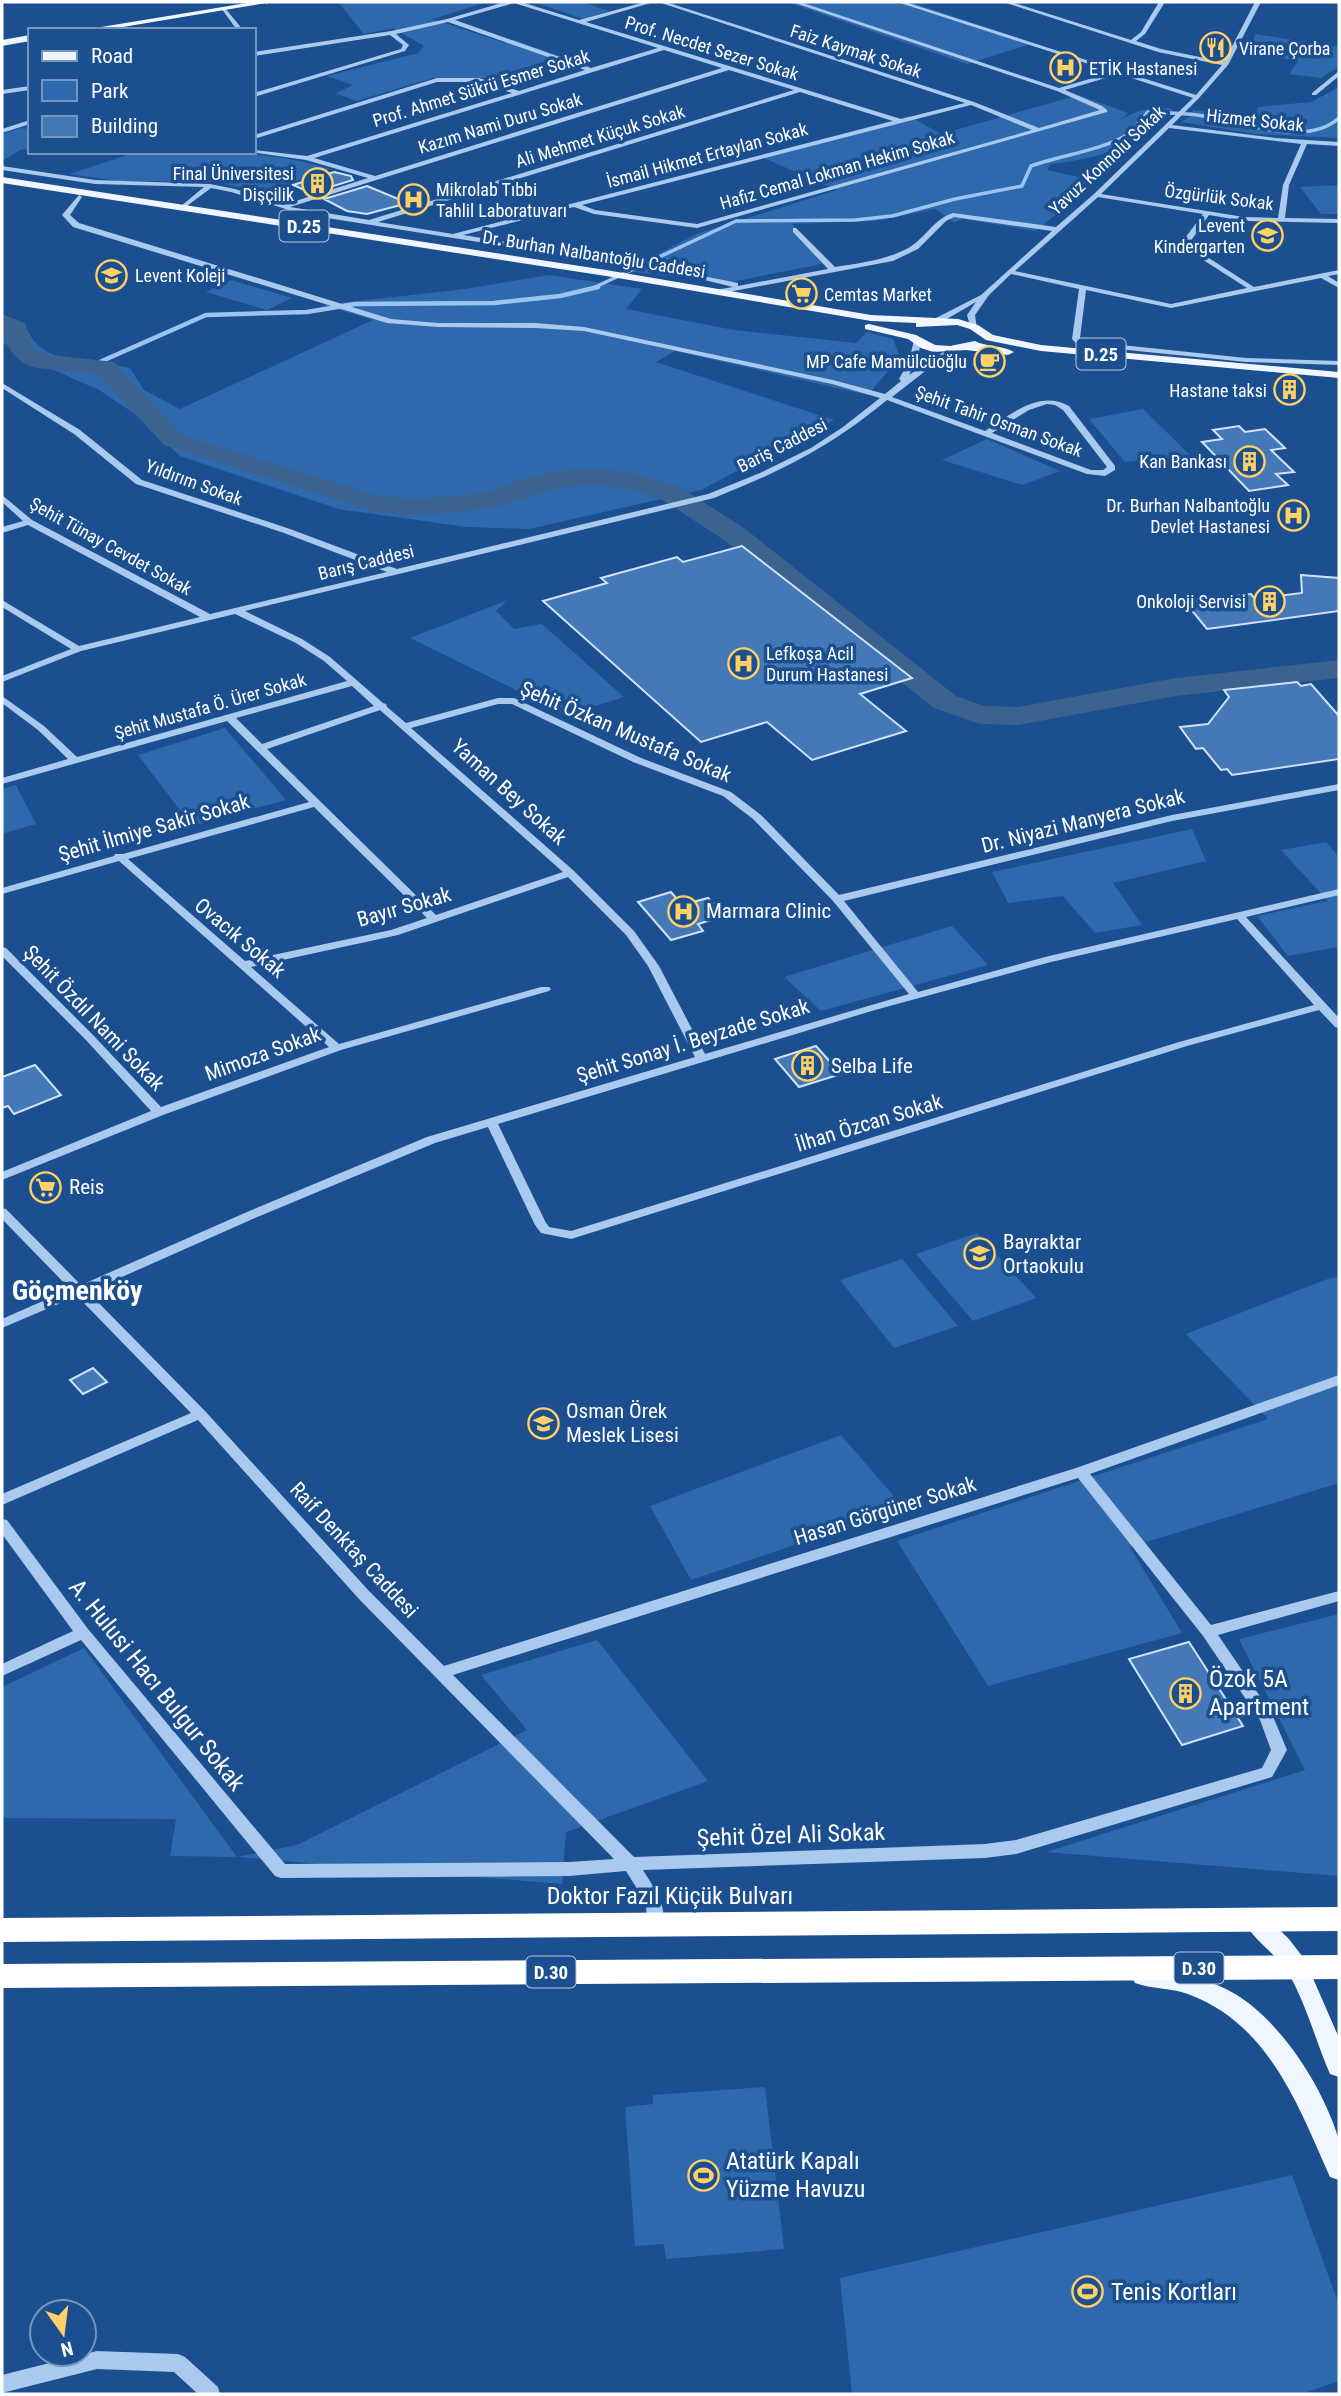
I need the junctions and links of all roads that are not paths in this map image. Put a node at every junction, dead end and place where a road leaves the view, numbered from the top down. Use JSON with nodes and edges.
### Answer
{"nodes":[{"id":1,"x":267,"y":2,"type":"edge"},
{"id":2,"x":513,"y":2,"type":"edge"},
{"id":3,"x":651,"y":2,"type":"edge"},
{"id":4,"x":661,"y":2,"type":"edge"},
{"id":5,"x":795,"y":2,"type":"edge"},
{"id":6,"x":900,"y":2,"type":"edge"},
{"id":7,"x":1006,"y":2,"type":"edge"},
{"id":8,"x":1161,"y":2,"type":"edge"},
{"id":9,"x":1258,"y":2,"type":"edge"},
{"id":10,"x":223,"y":9,"type":"junction"},
{"id":11,"x":448,"y":20,"type":"junction"},
{"id":12,"x":578,"y":22,"type":"junction"},
{"id":13,"x":100,"y":28,"type":"edge"},
{"id":14,"x":238,"y":28,"type":"edge"},
{"id":15,"x":391,"y":33,"type":"junction"},
{"id":16,"x":28,"y":38,"type":"edge"},
{"id":17,"x":1132,"y":42,"type":"junction"},
{"id":18,"x":2,"y":43,"type":"edge"},
{"id":19,"x":664,"y":48,"type":"junction"},
{"id":20,"x":256,"y":52,"type":"edge"},
{"id":21,"x":1226,"y":64,"type":"junction"},
{"id":22,"x":729,"y":68,"type":"junction"},
{"id":23,"x":593,"y":71,"type":"junction"},
{"id":24,"x":1117,"y":73,"type":"junction"},
{"id":25,"x":1339,"y":73,"type":"edge"},
{"id":26,"x":28,"y":88,"type":"edge"},
{"id":27,"x":801,"y":90,"type":"junction"},
{"id":28,"x":1059,"y":90,"type":"junction"},
{"id":29,"x":2,"y":92,"type":"edge"},
{"id":30,"x":519,"y":93,"type":"junction"},
{"id":31,"x":256,"y":94,"type":"edge"},
{"id":32,"x":1314,"y":94,"type":"dead end"},
{"id":33,"x":1197,"y":97,"type":"junction"},
{"id":34,"x":972,"y":103,"type":"junction"},
{"id":35,"x":901,"y":121,"type":"junction"},
{"id":36,"x":27,"y":125,"type":"edge"},
{"id":37,"x":1167,"y":126,"type":"junction"},
{"id":38,"x":2,"y":131,"type":"edge"},
{"id":39,"x":1040,"y":131,"type":"junction"},
{"id":40,"x":256,"y":136,"type":"edge"},
{"id":41,"x":1305,"y":142,"type":"junction"},
{"id":42,"x":1339,"y":144,"type":"edge"},
{"id":43,"x":256,"y":152,"type":"edge"},
{"id":44,"x":307,"y":158,"type":"junction"},
{"id":45,"x":2,"y":169,"type":"edge"},
{"id":46,"x":376,"y":178,"type":"junction"},
{"id":47,"x":2,"y":180,"type":"edge"},
{"id":48,"x":2,"y":186,"type":"edge"},
{"id":49,"x":210,"y":186,"type":"junction"},
{"id":50,"x":1096,"y":195,"type":"junction"},
{"id":51,"x":79,"y":197,"type":"junction"},
{"id":52,"x":576,"y":205,"type":"junction"},
{"id":53,"x":183,"y":207,"type":"junction"},
{"id":54,"x":281,"y":208,"type":"junction"},
{"id":55,"x":1206,"y":215,"type":"junction"},
{"id":56,"x":1281,"y":221,"type":"junction"},
{"id":57,"x":1339,"y":221,"type":"edge"},
{"id":58,"x":368,"y":223,"type":"junction"},
{"id":59,"x":1056,"y":229,"type":"junction"},
{"id":60,"x":796,"y":230,"type":"dead end"},
{"id":61,"x":449,"y":237,"type":"junction"},
{"id":62,"x":579,"y":256,"type":"dead end"},
{"id":63,"x":833,"y":270,"type":"junction"},
{"id":64,"x":1011,"y":272,"type":"junction"},
{"id":65,"x":1339,"y":272,"type":"edge"},
{"id":66,"x":688,"y":275,"type":"dead end"},
{"id":67,"x":1321,"y":275,"type":"junction"},
{"id":68,"x":602,"y":276,"type":"junction"},
{"id":69,"x":738,"y":286,"type":"junction"},
{"id":70,"x":1339,"y":286,"type":"edge"},
{"id":71,"x":1083,"y":288,"type":"junction"},
{"id":72,"x":1254,"y":290,"type":"junction"},
{"id":73,"x":718,"y":292,"type":"junction"},
{"id":74,"x":986,"y":293,"type":"junction"},
{"id":75,"x":934,"y":321,"type":"junction"},
{"id":76,"x":977,"y":330,"type":"junction"},
{"id":77,"x":914,"y":339,"type":"junction"},
{"id":78,"x":966,"y":347,"type":"junction"},
{"id":79,"x":954,"y":349,"type":"junction"},
{"id":80,"x":1339,"y":363,"type":"edge"},
{"id":81,"x":1339,"y":375,"type":"edge"},
{"id":82,"x":901,"y":383,"type":"junction"},
{"id":83,"x":2,"y":385,"type":"edge"},
{"id":84,"x":1339,"y":385,"type":"edge"},
{"id":85,"x":885,"y":397,"type":"junction"},
{"id":86,"x":987,"y":433,"type":"junction"},
{"id":87,"x":2,"y":498,"type":"edge"},
{"id":88,"x":663,"y":509,"type":"joint"},
{"id":89,"x":29,"y":522,"type":"junction"},
{"id":90,"x":2,"y":530,"type":"edge"},
{"id":91,"x":395,"y":571,"type":"junction"},
{"id":92,"x":2,"y":603,"type":"edge"},
{"id":93,"x":235,"y":610,"type":"junction"},
{"id":94,"x":208,"y":617,"type":"junction"},
{"id":95,"x":78,"y":649,"type":"junction"},
{"id":96,"x":2,"y":680,"type":"edge"},
{"id":97,"x":355,"y":682,"type":"junction"},
{"id":98,"x":2,"y":699,"type":"edge"},
{"id":99,"x":383,"y":706,"type":"junction"},
{"id":100,"x":229,"y":717,"type":"junction"},
{"id":101,"x":406,"y":726,"type":"junction"},
{"id":102,"x":261,"y":748,"type":"junction"},
{"id":103,"x":74,"y":760,"type":"junction"},
{"id":104,"x":2,"y":781,"type":"edge"},
{"id":105,"x":1339,"y":787,"type":"edge"},
{"id":106,"x":317,"y":803,"type":"junction"},
{"id":107,"x":120,"y":856,"type":"junction"},
{"id":108,"x":570,"y":873,"type":"junction"},
{"id":109,"x":2,"y":891,"type":"edge"},
{"id":110,"x":1339,"y":892,"type":"edge"},
{"id":111,"x":837,"y":899,"type":"junction"},
{"id":112,"x":1238,"y":914,"type":"junction"},
{"id":113,"x":435,"y":920,"type":"junction"},
{"id":114,"x":2,"y":950,"type":"edge"},
{"id":115,"x":244,"y":965,"type":"junction"},
{"id":116,"x":545,"y":989,"type":"dead end"},
{"id":117,"x":916,"y":996,"type":"junction"},
{"id":118,"x":1322,"y":1006,"type":"junction"},
{"id":119,"x":1339,"y":1025,"type":"edge"},
{"id":120,"x":337,"y":1048,"type":"junction"},
{"id":121,"x":702,"y":1059,"type":"junction"},
{"id":122,"x":159,"y":1112,"type":"junction"},
{"id":123,"x":491,"y":1121,"type":"junction"},
{"id":124,"x":2,"y":1176,"type":"edge"},
{"id":125,"x":2,"y":1212,"type":"edge"},
{"id":126,"x":79,"y":1292,"type":"junction"},
{"id":127,"x":2,"y":1324,"type":"edge"},
{"id":128,"x":1339,"y":1380,"type":"edge"},
{"id":129,"x":200,"y":1414,"type":"junction"},
{"id":130,"x":1081,"y":1472,"type":"junction"},
{"id":131,"x":2,"y":1500,"type":"edge"},
{"id":132,"x":2,"y":1524,"type":"edge"},
{"id":133,"x":1339,"y":1596,"type":"edge"},
{"id":134,"x":1208,"y":1632,"type":"junction"},
{"id":135,"x":83,"y":1633,"type":"junction"},
{"id":136,"x":2,"y":1670,"type":"edge"},
{"id":137,"x":441,"y":1673,"type":"junction"},
{"id":138,"x":629,"y":1864,"type":"junction"},
{"id":139,"x":281,"y":1871,"type":"joint"},
{"id":140,"x":1339,"y":1919,"type":"edge"},
{"id":141,"x":1255,"y":1921,"type":"junction"},
{"id":142,"x":655,"y":1926,"type":"junction"},
{"id":143,"x":2,"y":1930,"type":"edge"},
{"id":144,"x":1297,"y":1967,"type":"junction"},
{"id":145,"x":1339,"y":1967,"type":"edge"},
{"id":146,"x":1100,"y":1969,"type":"junction"},
{"id":147,"x":2,"y":1976,"type":"edge"},
{"id":148,"x":1339,"y":2066,"type":"edge"},
{"id":149,"x":1339,"y":2169,"type":"edge"},
{"id":150,"x":2,"y":2384,"type":"edge"},
{"id":151,"x":211,"y":2394,"type":"edge"}],
"edges":[{"from":1,"to":10,"type":"main road"},
{"from":2,"to":11,"type":"street"},
{"from":2,"to":12,"type":"street","name":"Prof. Necdet Sezer Sokak"},
{"from":3,"to":12,"type":"street"},
{"from":4,"to":34,"type":"street","name":"Faiz Kaymak Sokak"},
{"from":5,"to":28,"type":"street"},
{"from":6,"to":24,"type":"street"},
{"from":7,"to":17,"type":"street"},
{"from":8,"to":17,"type":"street"},
{"from":9,"to":21,"type":"street","name":"Yavuz Konnolu Sokak"},
{"from":10,"to":13,"type":"main road"},
{"from":10,"to":14,"type":"street"},
{"from":11,"to":15,"type":"street"},
{"from":11,"to":23,"type":"street"},
{"from":12,"to":19,"type":"street","name":"Prof. Necdet Sezer Sokak"},
{"from":15,"to":20,"type":"street"},
{"from":15,"to":31,"type":"street"},
{"from":16,"to":18,"type":"main road"},
{"from":17,"to":21,"type":"street"},
{"from":19,"to":22,"type":"street","name":"Prof. Necdet Sezer Sokak"},
{"from":19,"to":23,"type":"street","name":"Prof. Ahmet Sükrü Esmer Sokak"},
{"from":21,"to":33,"type":"street","name":"Yavuz Konnolu Sokak"},
{"from":22,"to":27,"type":"street","name":"Prof. Necdet Sezer Sokak"},
{"from":22,"to":46,"type":"street","name":"Kazım Nami Duru Sokak"},
{"from":23,"to":30,"type":"street","name":"Prof. Ahmet Sükrü Esmer Sokak"},
{"from":24,"to":28,"type":"street"},
{"from":24,"to":33,"type":"street"},
{"from":25,"to":32,"type":"street"},
{"from":26,"to":29,"type":"street"},
{"from":27,"to":35,"type":"street","name":"Prof. Necdet Sezer Sokak"},
{"from":27,"to":58,"type":"street","name":"Ali Mehmet Küçuk Sokak"},
{"from":28,"to":39,"type":"street","name":"Hafiz Cemal Lokman Hekim Sokak"},
{"from":30,"to":40,"type":"street"},
{"from":30,"to":44,"type":"street","name":"Prof. Ahmet Sükrü Esmer Sokak"},
{"from":33,"to":37,"type":"street","name":"Yavuz Konnolu Sokak"},
{"from":34,"to":35,"type":"street","name":"İsmail Hikmet Ertaylan Sokak"},
{"from":34,"to":39,"type":"street","name":"Faiz Kaymak Sokak"},
{"from":35,"to":52,"type":"street","name":"İsmail Hikmet Ertaylan Sokak"},
{"from":36,"to":38,"type":"street"},
{"from":37,"to":41,"type":"street","name":"Hizmet Sokak"},
{"from":37,"to":50,"type":"street","name":"Yavuz Konnolu Sokak"},
{"from":39,"to":52,"type":"street","name":"Hafiz Cemal Lokman Hekim Sokak"},
{"from":41,"to":42,"type":"street","name":"Hizmet Sokak"},
{"from":41,"to":56,"type":"street"},
{"from":43,"to":44,"type":"street"},
{"from":44,"to":46,"type":"street"},
{"from":45,"to":49,"type":"street"},
{"from":46,"to":54,"type":"street","name":"Kazım Nami Duru Sokak"},
{"from":47,"to":53,"type":"main road","name":"Dr. Burhan Nalbantoğlu Caddesi","number":"D.25"},
{"from":48,"to":51,"type":"main road","name":"Dr. Burhan Nalbantoğlu Caddesi","number":"D.25"},
{"from":49,"to":53,"type":"street"},
{"from":49,"to":54,"type":"street"},
{"from":50,"to":55,"type":"street","name":"Özgürlük Sokak"},
{"from":50,"to":59,"type":"street","name":"Yavuz Konnolu Sokak"},
{"from":51,"to":68,"type":"main road","name":"Dr. Burhan Nalbantoğlu Caddesi","number":"D.25"},
{"from":51,"to":85,"type":"street","name":"Şehit Tahir Osman Sokak"},
{"from":52,"to":61,"type":"street","name":"İsmail Hikmet Ertaylan Sokak"},
{"from":53,"to":68,"type":"main road","name":"Dr. Burhan Nalbantoğlu Caddesi","number":"D.25"},
{"from":54,"to":58,"type":"street"},
{"from":55,"to":56,"type":"street","name":"Özgürlük Sokak"},
{"from":55,"to":72,"type":"street"},
{"from":56,"to":57,"type":"street","name":"Özgürlük Sokak"},
{"from":58,"to":61,"type":"street"},
{"from":59,"to":63,"type":"street"},
{"from":59,"to":64,"type":"street","name":"Yavuz Konnolu Sokak"},
{"from":60,"to":63,"type":"street"},
{"from":61,"to":62,"type":"street"},
{"from":63,"to":69,"type":"street"},
{"from":64,"to":71,"type":"street"},
{"from":64,"to":74,"type":"street","name":"Yavuz Konnolu Sokak"},
{"from":65,"to":67,"type":"street"},
{"from":66,"to":69,"type":"street"},
{"from":67,"to":70,"type":"street"},
{"from":67,"to":72,"type":"street"},
{"from":68,"to":73,"type":"main road","name":"Dr. Burhan Nalbantoğlu Caddesi","number":"D.25"},
{"from":68,"to":77,"type":"main road","name":"Dr. Burhan Nalbantoğlu Caddesi","number":"D.25"},
{"from":69,"to":73,"type":"street"},
{"from":71,"to":72,"type":"street"},
{"from":71,"to":80,"type":"street"},
{"from":73,"to":75,"type":"main road","name":"Dr. Burhan Nalbantoğlu Caddesi","number":"D.25"},
{"from":74,"to":75,"type":"street","name":"Yavuz Konnolu Sokak"},
{"from":74,"to":76,"type":"street","name":"Yavuz Konnolu Sokak"},
{"from":75,"to":76,"type":"main road","number":"D.25"},
{"from":75,"to":77,"type":"main road"},
{"from":76,"to":78,"type":"main road"},
{"from":76,"to":81,"type":"main road","number":"D.25"},
{"from":77,"to":79,"type":"main road","number":"D.25"},
{"from":77,"to":82,"type":"street","name":"Bariş Caddesi"},
{"from":78,"to":79,"type":"main road","number":"D.25"},
{"from":78,"to":84,"type":"main road","number":"D.25"},
{"from":79,"to":82,"type":"street","name":"Bariş Caddesi"},
{"from":82,"to":85,"type":"street","name":"Bariş Caddesi"},
{"from":83,"to":91,"type":"street","name":"Yıldırım Sokak"},
{"from":85,"to":86,"type":"street","name":"Şehit Tahir Osman Sokak"},
{"from":85,"to":88,"type":"street","name":"Bariş Caddesi"},
{"from":86,"to":86,"type":"street","name":"Şehit Tahir Osman Sokak"},
{"from":87,"to":89,"type":"street","name":"Şehit Tünay Cevdet Sokak"},
{"from":88,"to":91,"type":"street","name":"Barış Caddesi"},
{"from":89,"to":90,"type":"street"},
{"from":89,"to":94,"type":"street","name":"Şehit Tünay Cevdet Sokak"},
{"from":91,"to":93,"type":"street","name":"Barış Caddesi"},
{"from":92,"to":95,"type":"street"},
{"from":93,"to":94,"type":"street","name":"Barış Caddesi"},
{"from":93,"to":97,"type":"street","name":"Yaman Bey Sokak"},
{"from":94,"to":95,"type":"street","name":"Barış Caddesi"},
{"from":95,"to":96,"type":"street","name":"Barış Caddesi"},
{"from":97,"to":99,"type":"street","name":"Yaman Bey Sokak"},
{"from":97,"to":100,"type":"street","name":"Şehit Mustafa Ö. Ürer Sokak"},
{"from":98,"to":103,"type":"street"},
{"from":99,"to":101,"type":"street","name":"Yaman Bey Sokak"},
{"from":99,"to":102,"type":"street"},
{"from":100,"to":102,"type":"street"},
{"from":100,"to":103,"type":"street","name":"Şehit Mustafa Ö. Ürer Sokak"},
{"from":101,"to":108,"type":"street","name":"Yaman Bey Sokak"},
{"from":101,"to":111,"type":"street","name":"Şehit Özkan Mustafa Sokak"},
{"from":102,"to":106,"type":"street"},
{"from":103,"to":104,"type":"street","name":"Şehit Mustafa Ö. Ürer Sokak"},
{"from":105,"to":111,"type":"street","name":"Dr. Niyazi Manyera Sokak"},
{"from":106,"to":107,"type":"street","name":"Şehit İlmiye Sakir Sokak"},
{"from":106,"to":113,"type":"street"},
{"from":107,"to":109,"type":"street","name":"Şehit İlmiye Sakir Sokak"},
{"from":107,"to":115,"type":"street","name":"Ovacık Sokak"},
{"from":108,"to":113,"type":"street","name":"Bayır Sokak"},
{"from":108,"to":121,"type":"street","name":"Yaman Bey Sokak"},
{"from":110,"to":112,"type":"street","name":"Şehit Sonay İ. Beyzade Sokak"},
{"from":111,"to":117,"type":"street","name":"Şehit Özkan Mustafa Sokak"},
{"from":112,"to":117,"type":"street","name":"Şehit Sonay İ. Beyzade Sokak"},
{"from":112,"to":118,"type":"street"},
{"from":113,"to":115,"type":"street","name":"Bayır Sokak"},
{"from":114,"to":122,"type":"street","name":"Şehit Özdıl Nami Sokak"},
{"from":115,"to":120,"type":"street","name":"Ovacık Sokak"},
{"from":116,"to":120,"type":"street","name":"Mimoza Sokak"},
{"from":117,"to":121,"type":"street","name":"Şehit Sonay İ. Beyzade Sokak"},
{"from":118,"to":119,"type":"street"},
{"from":118,"to":123,"type":"street","name":"İlhan Özcan Sokak"},
{"from":120,"to":122,"type":"street","name":"Mimoza Sokak"},
{"from":121,"to":123,"type":"street","name":"Şehit Sonay İ. Beyzade Sokak"},
{"from":122,"to":124,"type":"street","name":"Mimoza Sokak"},
{"from":123,"to":126,"type":"street","name":"Şehit Sonay İ. Beyzade Sokak"},
{"from":125,"to":126,"type":"street","name":"Raif Denktaş Caddesi"},
{"from":126,"to":127,"type":"street","name":"Şehit Sonay İ. Beyzade Sokak"},
{"from":126,"to":129,"type":"street","name":"Raif Denktaş Caddesi"},
{"from":128,"to":130,"type":"street","name":"Hasan Görgüner Sokak"},
{"from":129,"to":131,"type":"street"},
{"from":129,"to":137,"type":"street","name":"Raif Denktaş Caddesi"},
{"from":130,"to":134,"type":"street"},
{"from":130,"to":137,"type":"street","name":"Hasan Görgüner Sokak"},
{"from":132,"to":135,"type":"street","name":"A. Hulusi Hacı Bulgur Sokak"},
{"from":133,"to":134,"type":"street"},
{"from":134,"to":138,"type":"street","name":"Şehit Özel Ali Sokak"},
{"from":135,"to":136,"type":"street"},
{"from":135,"to":139,"type":"street","name":"A. Hulusi Hacı Bulgur Sokak"},
{"from":137,"to":138,"type":"street","name":"Raif Denktaş Caddesi"},
{"from":138,"to":139,"type":"street","name":"Şehit Özel Ali Sokak"},
{"from":138,"to":142,"type":"street","name":"Raif Denktaş Caddesi"},
{"from":140,"to":141,"type":"highway","name":"Doktor Fazıl Küçük Bulvarı","number":"D.30"},
{"from":141,"to":142,"type":"highway","name":"Doktor Fazıl Küçük Bulvarı","number":"D.30"},
{"from":141,"to":144,"type":"main road"},
{"from":142,"to":143,"type":"highway","name":"Doktor Fazıl Küçük Bulvarı","number":"D.30"},
{"from":144,"to":145,"type":"highway","number":"D.30"},
{"from":144,"to":146,"type":"highway","number":"D.30"},
{"from":144,"to":148,"type":"main road"},
{"from":146,"to":147,"type":"highway","number":"D.30"},
{"from":146,"to":149,"type":"main road"},
{"from":150,"to":151,"type":"street"}]}
